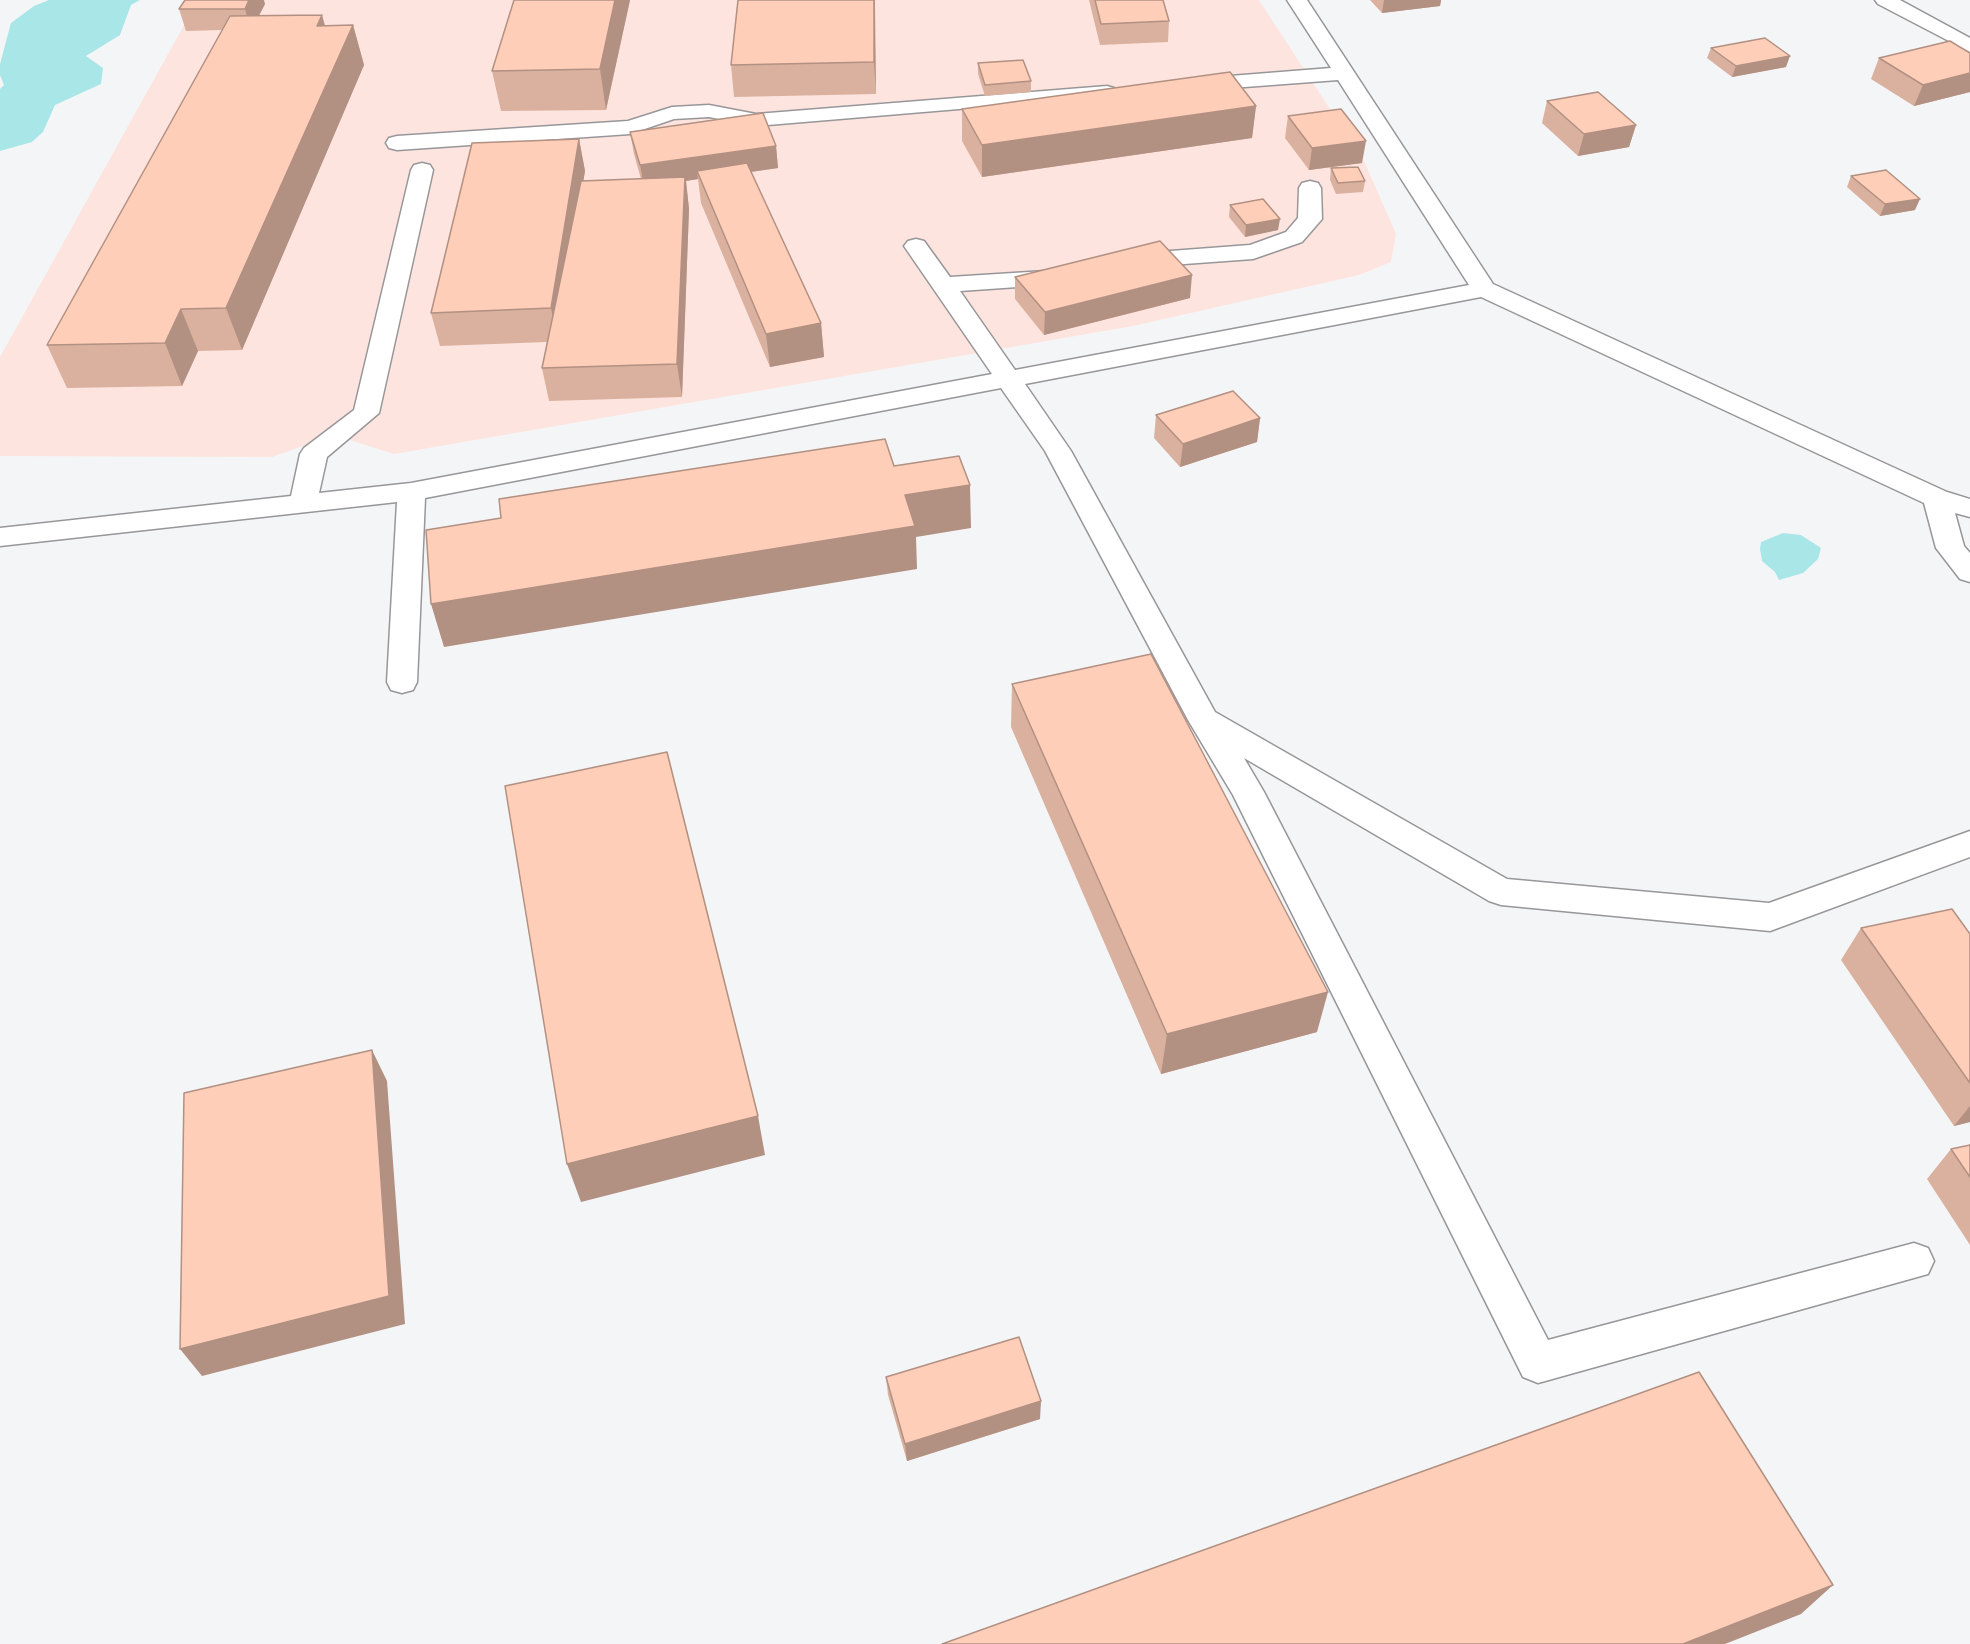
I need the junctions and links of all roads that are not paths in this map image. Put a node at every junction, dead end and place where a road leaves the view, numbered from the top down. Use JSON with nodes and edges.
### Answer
{"nodes":[{"id":1,"x":1297,"y":0,"type":"edge"},
{"id":2,"x":1886,"y":0,"type":"edge"},
{"id":3,"x":1970,"y":46,"type":"edge"},
{"id":4,"x":1344,"y":73,"type":"junction"},
{"id":5,"x":1168,"y":87,"type":"edge"},
{"id":6,"x":1132,"y":90,"type":"edge"},
{"id":7,"x":397,"y":143,"type":"dead end"},
{"id":8,"x":422,"y":170,"type":"dead end"},
{"id":9,"x":1310,"y":188,"type":"dead end"},
{"id":10,"x":916,"y":246,"type":"dead end"},
{"id":11,"x":943,"y":285,"type":"junction"},
{"id":12,"x":1484,"y":289,"type":"junction"},
{"id":13,"x":1006,"y":379,"type":"junction"},
{"id":14,"x":411,"y":492,"type":"junction"},
{"id":15,"x":1937,"y":498,"type":"junction"},
{"id":16,"x":303,"y":504,"type":"junction"},
{"id":17,"x":1970,"y":508,"type":"edge"},
{"id":18,"x":0,"y":537,"type":"edge"},
{"id":19,"x":1970,"y":572,"type":"edge"},
{"id":20,"x":402,"y":682,"type":"dead end"},
{"id":21,"x":1204,"y":720,"type":"junction"},
{"id":22,"x":1970,"y":844,"type":"edge"},
{"id":23,"x":1914,"y":1261,"type":"dead end"}],
"edges":[{"from":1,"to":4,"type":"street"},
{"from":2,"to":3,"type":"street"},
{"from":4,"to":5,"type":"street"},
{"from":4,"to":12,"type":"street"},
{"from":6,"to":7,"type":"street"},
{"from":8,"to":16,"type":"street"},
{"from":9,"to":11,"type":"street"},
{"from":10,"to":11,"type":"street"},
{"from":11,"to":13,"type":"street"},
{"from":12,"to":13,"type":"street"},
{"from":12,"to":15,"type":"street"},
{"from":13,"to":14,"type":"street"},
{"from":13,"to":21,"type":"street"},
{"from":14,"to":16,"type":"street"},
{"from":14,"to":20,"type":"street"},
{"from":15,"to":17,"type":"street"},
{"from":15,"to":19,"type":"street"},
{"from":16,"to":18,"type":"street"},
{"from":21,"to":22,"type":"street"},
{"from":21,"to":23,"type":"street"}]}
